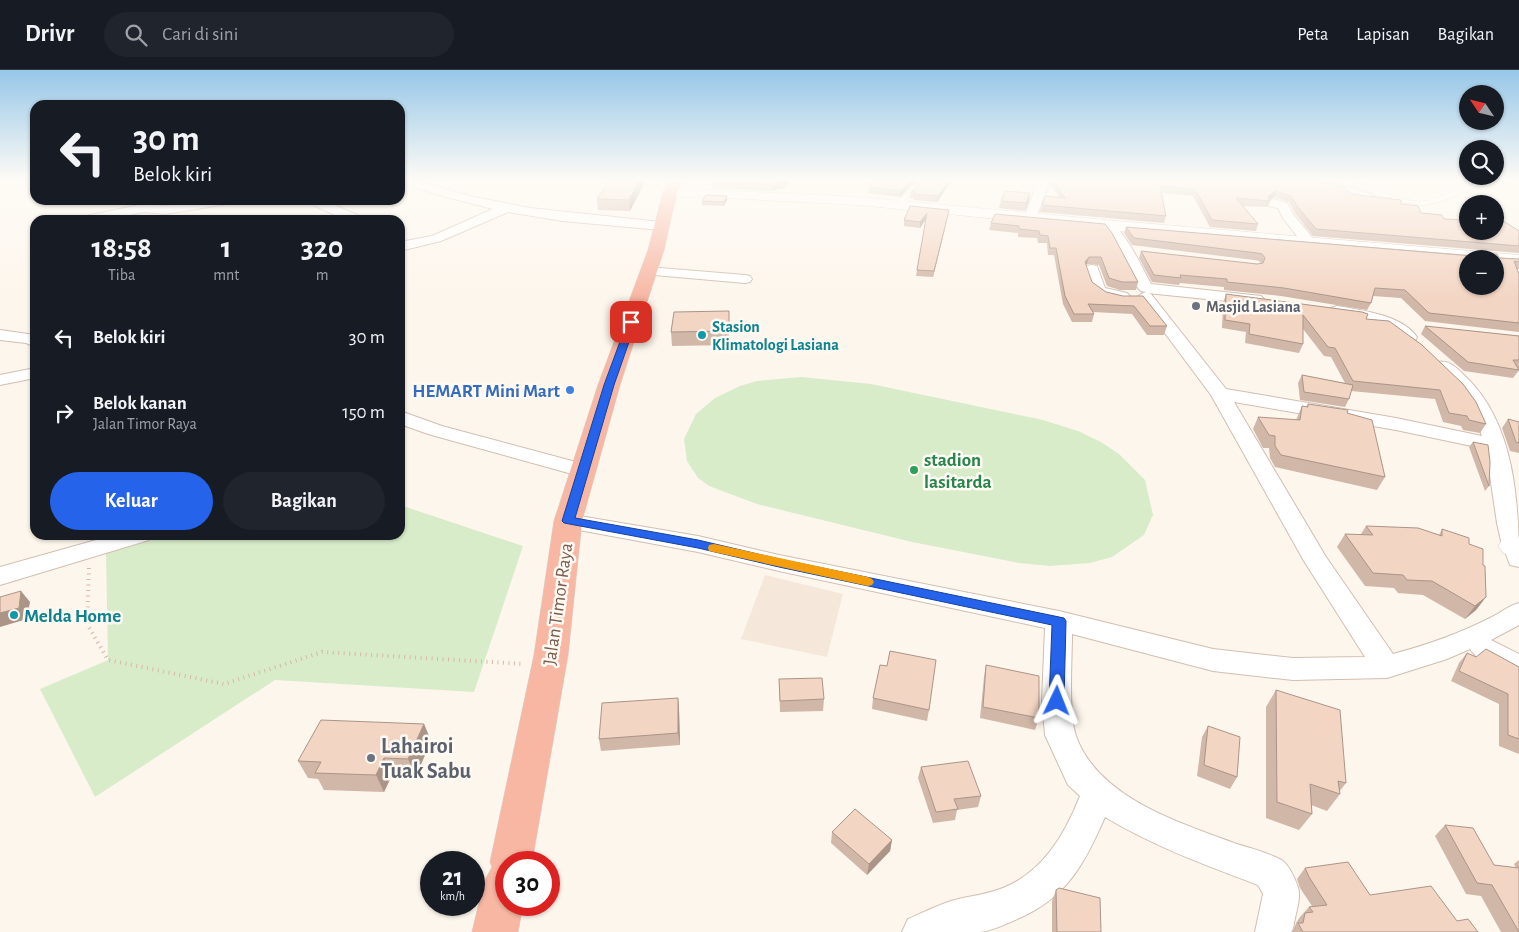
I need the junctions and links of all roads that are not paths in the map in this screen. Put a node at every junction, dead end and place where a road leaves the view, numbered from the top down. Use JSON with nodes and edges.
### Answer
{"nodes":[{"id":1,"x":480,"y":219,"type":"edge"},
{"id":2,"x":580,"y":219,"type":"edge"},
{"id":3,"x":663,"y":219,"type":"edge"},
{"id":4,"x":1046,"y":219,"type":"edge"},
{"id":5,"x":1290,"y":219,"type":"edge"},
{"id":6,"x":1106,"y":224,"type":"junction"},
{"id":7,"x":661,"y":226,"type":"junction"},
{"id":8,"x":1308,"y":241,"type":"junction"},
{"id":9,"x":405,"y":243,"type":"edge"},
{"id":10,"x":1519,"y":260,"type":"edge"},
{"id":11,"x":1092,"y":269,"type":"dead end"},
{"id":12,"x":648,"y":271,"type":"junction"},
{"id":13,"x":745,"y":279,"type":"dead end"},
{"id":14,"x":1146,"y":292,"type":"junction"},
{"id":15,"x":1274,"y":301,"type":"edge"},
{"id":16,"x":1320,"y":308,"type":"edge"},
{"id":17,"x":1392,"y":324,"type":"junction"},
{"id":18,"x":1420,"y":327,"type":"dead end"},
{"id":19,"x":0,"y":335,"type":"edge"},
{"id":20,"x":30,"y":339,"type":"edge"},
{"id":21,"x":30,"y":374,"type":"edge"},
{"id":22,"x":0,"y":380,"type":"edge"},
{"id":23,"x":1220,"y":394,"type":"junction"},
{"id":24,"x":405,"y":419,"type":"edge"},
{"id":25,"x":1495,"y":444,"type":"junction"},
{"id":26,"x":583,"y":471,"type":"junction"},
{"id":27,"x":568,"y":521,"type":"junction"},
{"id":28,"x":124,"y":540,"type":"edge"},
{"id":29,"x":1517,"y":551,"type":"edge"},
{"id":30,"x":0,"y":576,"type":"edge"},
{"id":31,"x":1519,"y":612,"type":"edge"},
{"id":32,"x":1059,"y":621,"type":"junction"},
{"id":33,"x":1467,"y":640,"type":"junction"},
{"id":34,"x":1387,"y":667,"type":"junction"},
{"id":35,"x":1519,"y":667,"type":"edge"},
{"id":36,"x":1098,"y":792,"type":"junction"},
{"id":37,"x":512,"y":851,"type":"edge"},
{"id":38,"x":499,"y":916,"type":"edge"},
{"id":39,"x":495,"y":932,"type":"edge"},
{"id":40,"x":921,"y":932,"type":"edge"},
{"id":41,"x":1274,"y":932,"type":"edge"}],
"edges":[{"from":1,"to":9,"type":"street"},
{"from":2,"to":7,"type":"street"},
{"from":3,"to":7,"type":"highway","name":"Jalan Timor Raya"},
{"from":4,"to":6,"type":"street"},
{"from":5,"to":8,"type":"street"},
{"from":6,"to":8,"type":"street"},
{"from":6,"to":14,"type":"street"},
{"from":7,"to":12,"type":"highway","name":"Jalan Timor Raya"},
{"from":8,"to":10,"type":"street"},
{"from":11,"to":14,"type":"street"},
{"from":12,"to":13,"type":"street"},
{"from":12,"to":26,"type":"highway","name":"Jalan Timor Raya"},
{"from":14,"to":15,"type":"street"},
{"from":14,"to":23,"type":"street"},
{"from":16,"to":17,"type":"street"},
{"from":17,"to":18,"type":"street"},
{"from":17,"to":25,"type":"street"},
{"from":19,"to":20,"type":"street"},
{"from":21,"to":22,"type":"street"},
{"from":23,"to":25,"type":"street"},
{"from":23,"to":34,"type":"street"},
{"from":24,"to":26,"type":"street"},
{"from":25,"to":29,"type":"street"},
{"from":26,"to":27,"type":"highway","name":"Jalan Timor Raya"},
{"from":27,"to":32,"type":"street"},
{"from":27,"to":37,"type":"highway","name":"Jalan Timor Raya"},
{"from":28,"to":30,"type":"street"},
{"from":31,"to":33,"type":"street"},
{"from":32,"to":34,"type":"street"},
{"from":32,"to":36,"type":"street"},
{"from":33,"to":34,"type":"street"},
{"from":33,"to":35,"type":"street"},
{"from":36,"to":40,"type":"street"},
{"from":36,"to":41,"type":"street"},
{"from":38,"to":39,"type":"highway"}]}
